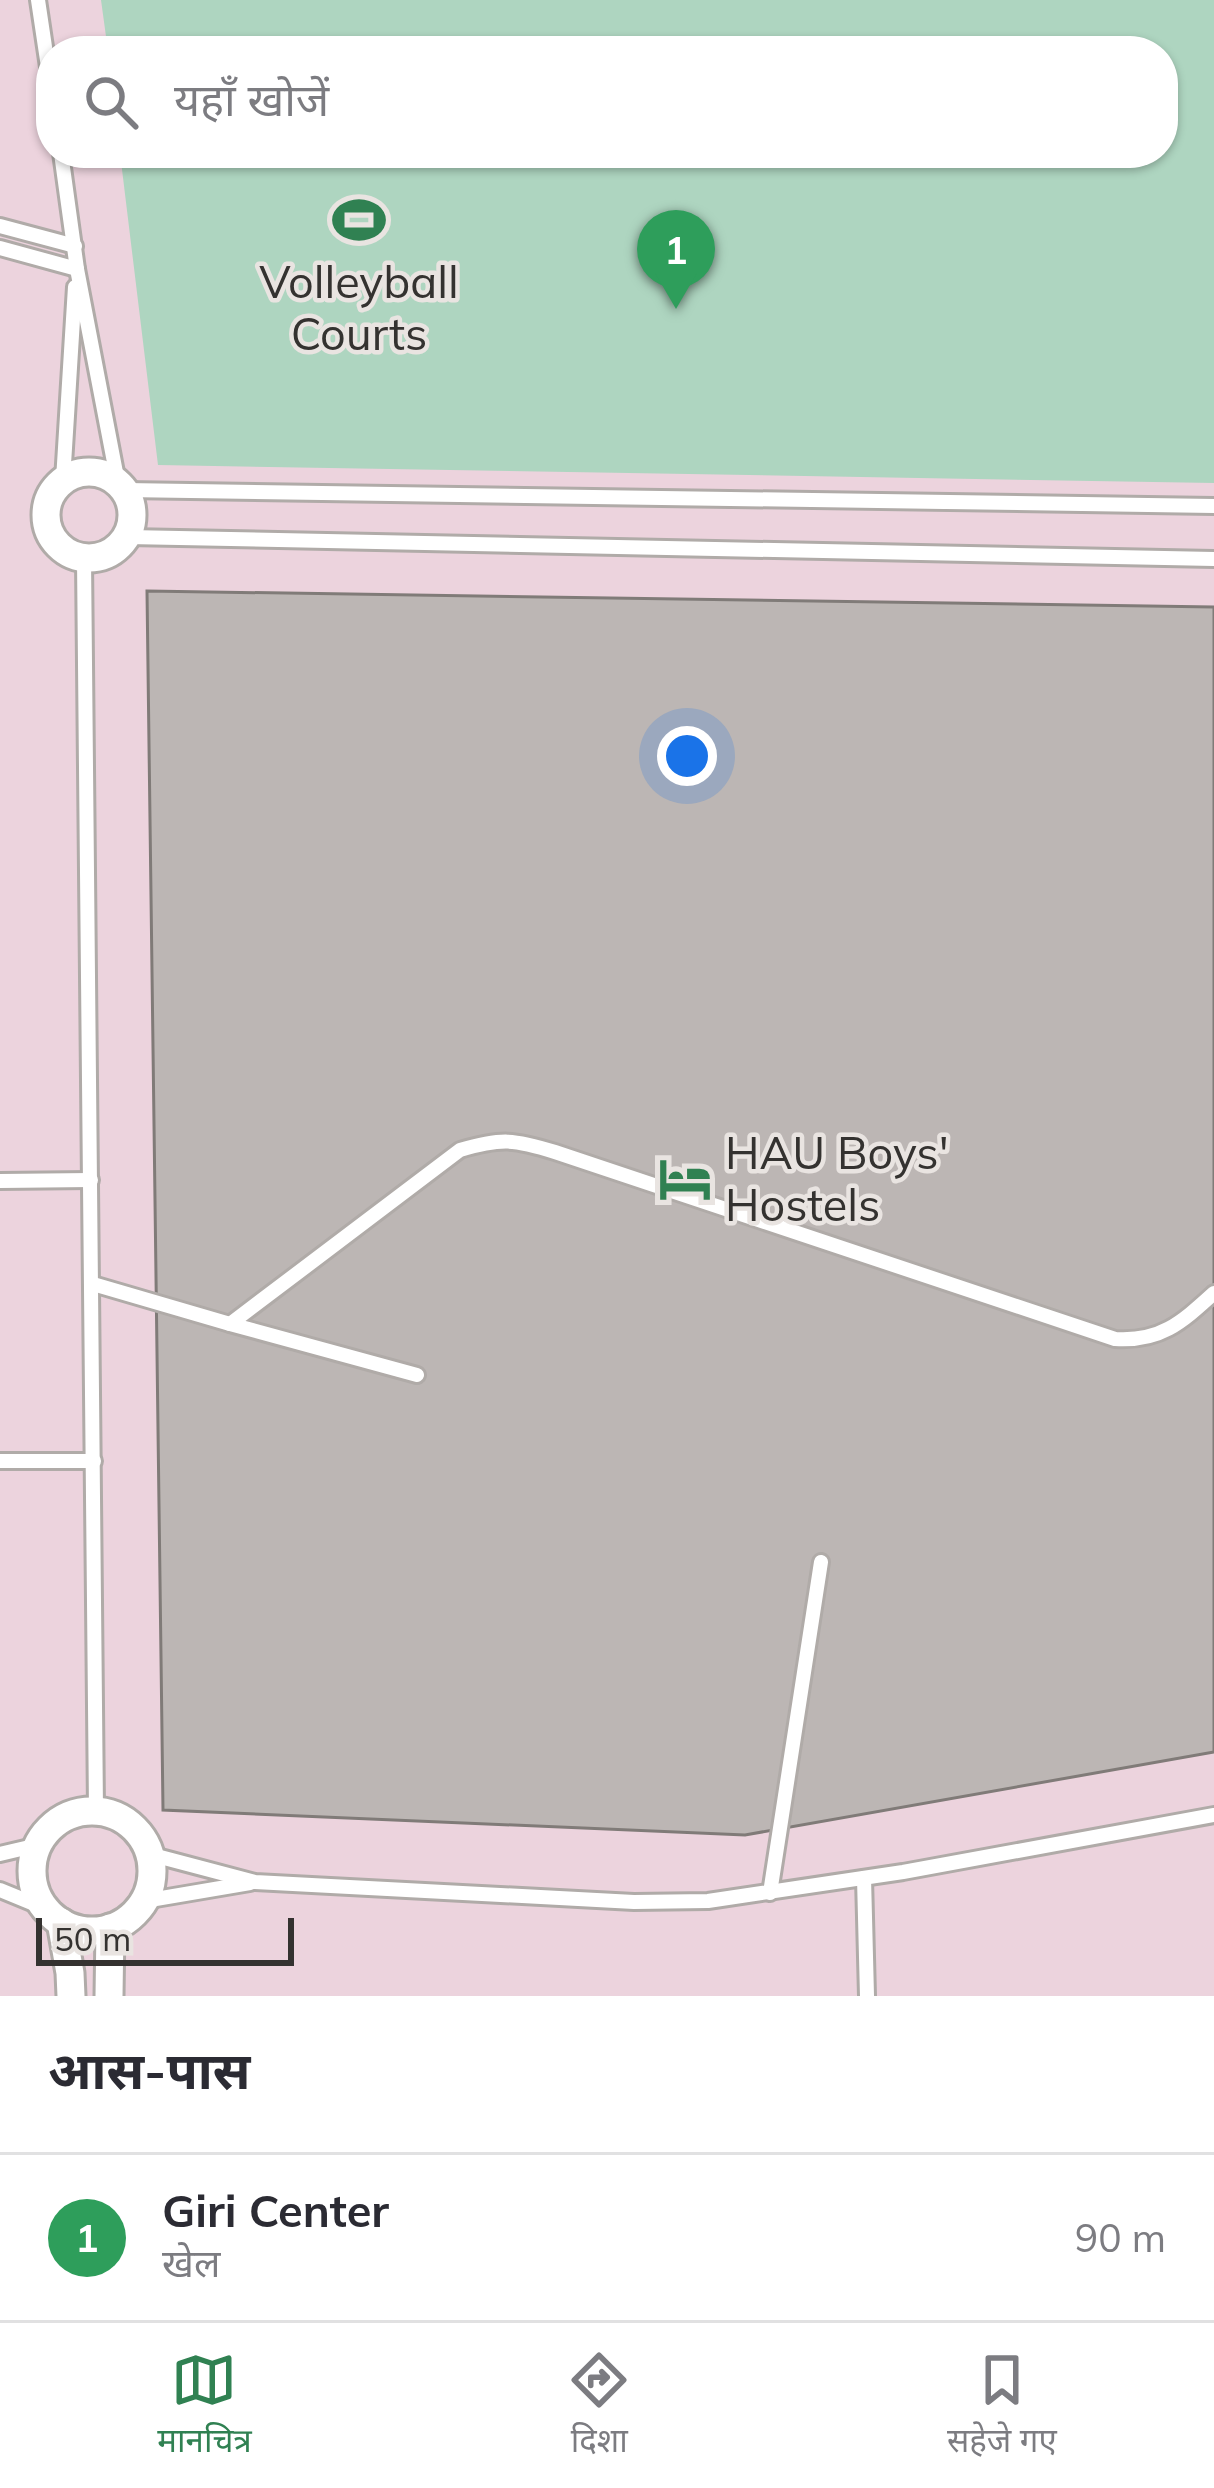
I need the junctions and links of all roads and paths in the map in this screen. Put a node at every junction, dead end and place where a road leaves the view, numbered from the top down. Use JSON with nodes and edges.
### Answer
{"nodes":[{"id":1,"x":38,"y":0,"type":"edge"},
{"id":2,"x":43,"y":36,"type":"edge"},
{"id":3,"x":63,"y":168,"type":"edge"},
{"id":4,"x":0,"y":226,"type":"edge"},
{"id":5,"x":75,"y":246,"type":"junction"},
{"id":6,"x":0,"y":248,"type":"edge"},
{"id":7,"x":76,"y":269,"type":"junction"},
{"id":8,"x":63,"y":480,"type":"junction"},
{"id":9,"x":122,"y":487,"type":"junction"},
{"id":10,"x":1214,"y":506,"type":"edge"},
{"id":11,"x":128,"y":537,"type":"junction"},
{"id":12,"x":84,"y":559,"type":"junction"},
{"id":13,"x":1214,"y":559,"type":"edge"},
{"id":14,"x":91,"y":1180,"type":"junction"},
{"id":15,"x":0,"y":1181,"type":"edge"},
{"id":16,"x":93,"y":1284,"type":"junction"},
{"id":17,"x":1214,"y":1293,"type":"edge"},
{"id":18,"x":230,"y":1324,"type":"junction"},
{"id":19,"x":417,"y":1375,"type":"dead end"},
{"id":20,"x":0,"y":1461,"type":"edge"},
{"id":21,"x":94,"y":1461,"type":"junction"},
{"id":22,"x":821,"y":1562,"type":"dead end"},
{"id":23,"x":96,"y":1810,"type":"junction"},
{"id":24,"x":1214,"y":1815,"type":"edge"},
{"id":25,"x":38,"y":1845,"type":"junction"},
{"id":26,"x":0,"y":1854,"type":"edge"},
{"id":27,"x":149,"y":1854,"type":"junction"},
{"id":28,"x":864,"y":1878,"type":"junction"},
{"id":29,"x":256,"y":1882,"type":"junction"},
{"id":30,"x":0,"y":1890,"type":"edge"},
{"id":31,"x":770,"y":1893,"type":"junction"},
{"id":32,"x":144,"y":1901,"type":"junction"},
{"id":33,"x":52,"y":1915,"type":"junction"},
{"id":34,"x":110,"y":1928,"type":"junction"},
{"id":35,"x":70,"y":1996,"type":"edge"},
{"id":36,"x":110,"y":1996,"type":"edge"},
{"id":37,"x":867,"y":1996,"type":"edge"}],
"edges":[{"from":1,"to":2,"type":"lane"},
{"from":3,"to":5,"type":"lane"},
{"from":4,"to":5,"type":"lane"},
{"from":5,"to":7,"type":"lane"},
{"from":6,"to":7,"type":"lane"},
{"from":7,"to":8,"type":"lane"},
{"from":7,"to":9,"type":"lane"},
{"from":8,"to":9,"type":"street"},
{"from":8,"to":12,"type":"street"},
{"from":9,"to":10,"type":"lane"},
{"from":9,"to":11,"type":"street"},
{"from":11,"to":12,"type":"street"},
{"from":11,"to":13,"type":"lane"},
{"from":12,"to":14,"type":"lane"},
{"from":14,"to":15,"type":"lane"},
{"from":14,"to":16,"type":"lane"},
{"from":16,"to":18,"type":"lane"},
{"from":16,"to":21,"type":"lane"},
{"from":17,"to":18,"type":"lane"},
{"from":18,"to":19,"type":"lane"},
{"from":20,"to":21,"type":"lane"},
{"from":21,"to":23,"type":"lane"},
{"from":22,"to":31,"type":"lane"},
{"from":23,"to":25,"type":"street"},
{"from":23,"to":27,"type":"street"},
{"from":24,"to":28,"type":"lane"},
{"from":25,"to":26,"type":"lane"},
{"from":25,"to":33,"type":"street"},
{"from":27,"to":29,"type":"lane"},
{"from":27,"to":32,"type":"street"},
{"from":28,"to":31,"type":"lane"},
{"from":28,"to":37,"type":"lane"},
{"from":29,"to":31,"type":"lane"},
{"from":29,"to":32,"type":"lane"},
{"from":30,"to":33,"type":"lane"},
{"from":32,"to":34,"type":"street"},
{"from":33,"to":34,"type":"street"},
{"from":33,"to":35,"type":"street"},
{"from":34,"to":36,"type":"street"}]}
